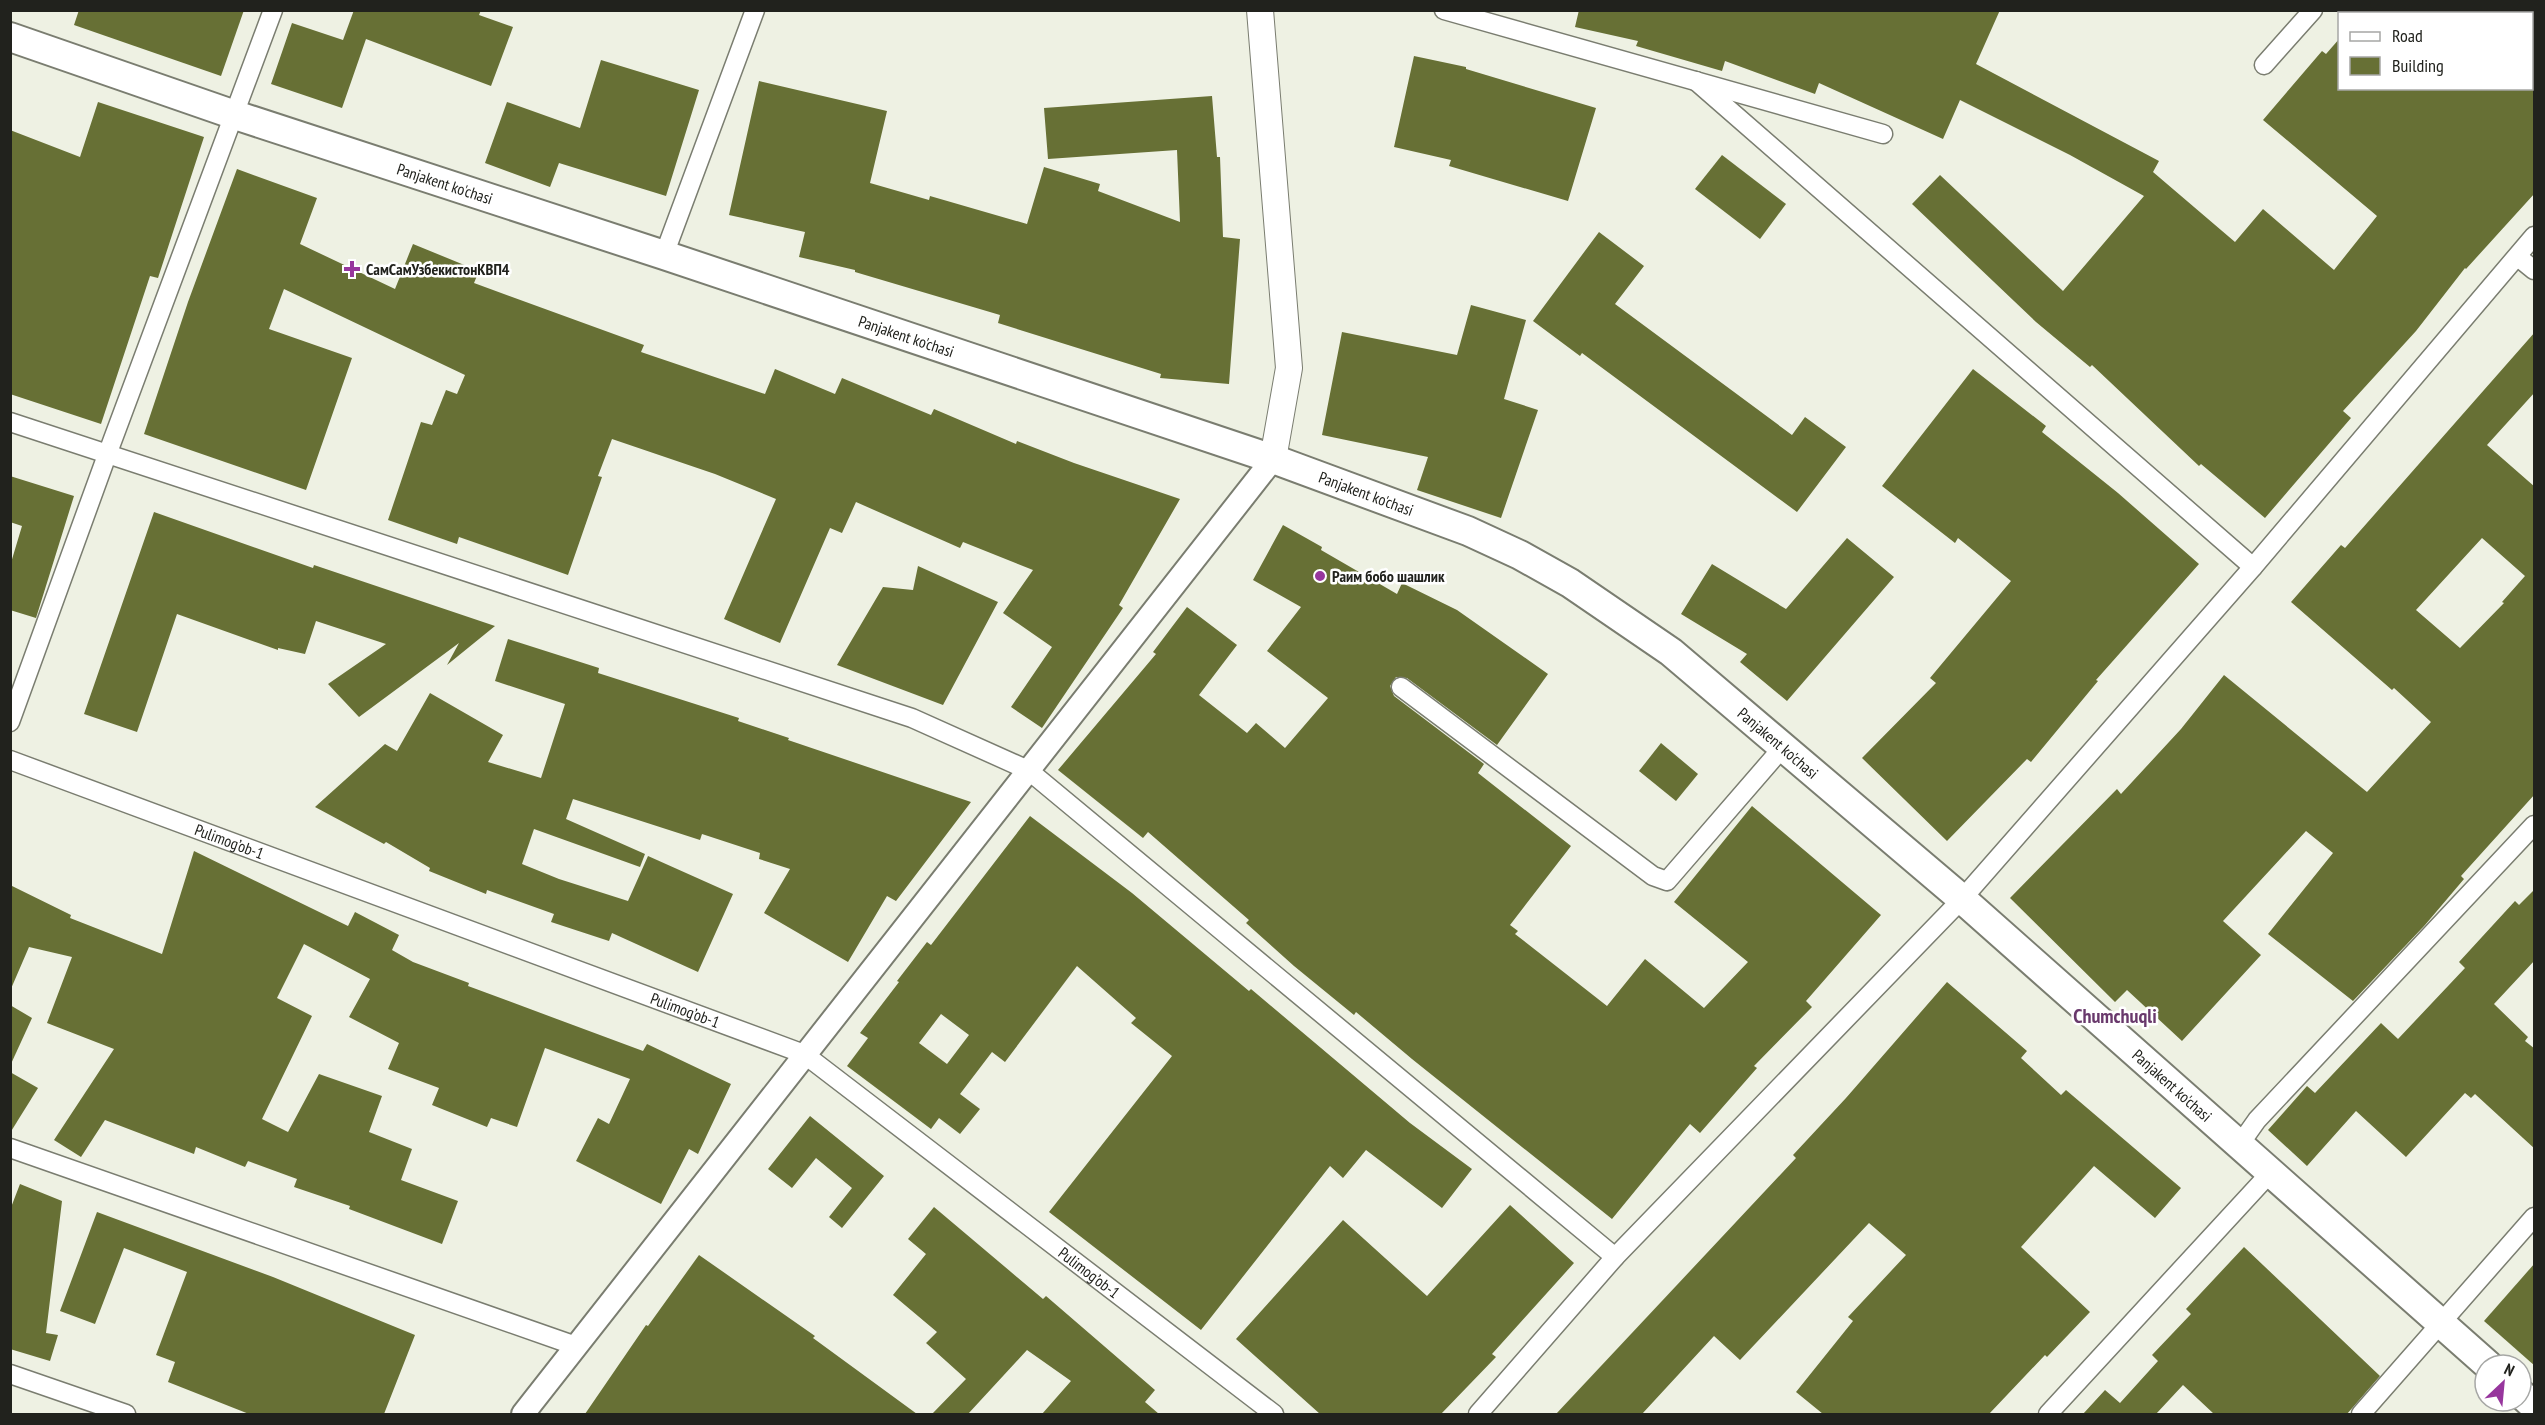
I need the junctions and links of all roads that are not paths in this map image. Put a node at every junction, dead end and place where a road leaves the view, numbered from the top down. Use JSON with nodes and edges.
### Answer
{"nodes":[{"id":1,"x":273,"y":10,"type":"edge"},
{"id":2,"x":756,"y":10,"type":"edge"},
{"id":3,"x":1260,"y":10,"type":"edge"},
{"id":4,"x":1444,"y":10,"type":"edge"},
{"id":5,"x":2313,"y":10,"type":"edge"},
{"id":6,"x":10,"y":37,"type":"edge"},
{"id":7,"x":2264,"y":65,"type":"dead end"},
{"id":8,"x":1696,"y":81,"type":"junction"},
{"id":9,"x":235,"y":115,"type":"junction"},
{"id":10,"x":1883,"y":134,"type":"dead end"},
{"id":11,"x":2535,"y":236,"type":"edge"},
{"id":12,"x":664,"y":255,"type":"junction"},
{"id":13,"x":2518,"y":257,"type":"junction"},
{"id":14,"x":2535,"y":270,"type":"edge"},
{"id":15,"x":10,"y":422,"type":"edge"},
{"id":16,"x":107,"y":455,"type":"junction"},
{"id":17,"x":1273,"y":459,"type":"junction"},
{"id":18,"x":2253,"y":567,"type":"junction"},
{"id":19,"x":1401,"y":687,"type":"dead end"},
{"id":20,"x":10,"y":722,"type":"edge"},
{"id":21,"x":1783,"y":747,"type":"junction"},
{"id":22,"x":10,"y":760,"type":"edge"},
{"id":23,"x":1028,"y":770,"type":"junction"},
{"id":24,"x":2535,"y":825,"type":"edge"},
{"id":25,"x":1962,"y":899,"type":"junction"},
{"id":26,"x":804,"y":1054,"type":"junction"},
{"id":27,"x":2240,"y":1144,"type":"junction"},
{"id":28,"x":10,"y":1148,"type":"edge"},
{"id":29,"x":2271,"y":1172,"type":"junction"},
{"id":30,"x":2535,"y":1217,"type":"edge"},
{"id":31,"x":1615,"y":1257,"type":"junction"},
{"id":32,"x":2442,"y":1324,"type":"junction"},
{"id":33,"x":576,"y":1346,"type":"junction"},
{"id":34,"x":2475,"y":1353,"type":"edge"},
{"id":35,"x":10,"y":1374,"type":"edge"},
{"id":36,"x":126,"y":1414,"type":"edge"},
{"id":37,"x":523,"y":1414,"type":"edge"},
{"id":38,"x":1274,"y":1414,"type":"edge"},
{"id":39,"x":1478,"y":1414,"type":"edge"},
{"id":40,"x":2048,"y":1414,"type":"edge"},
{"id":41,"x":2361,"y":1414,"type":"edge"}],
"edges":[{"from":1,"to":9,"type":"street"},
{"from":2,"to":12,"type":"street"},
{"from":3,"to":17,"type":"main road"},
{"from":4,"to":8,"type":"street"},
{"from":5,"to":7,"type":"street"},
{"from":6,"to":9,"type":"main road","name":"Panjakent ko'chasi"},
{"from":8,"to":10,"type":"street"},
{"from":8,"to":18,"type":"street"},
{"from":9,"to":12,"type":"main road","name":"Panjakent ko'chasi"},
{"from":9,"to":16,"type":"street"},
{"from":11,"to":13,"type":"street"},
{"from":12,"to":17,"type":"main road","name":"Panjakent ko'chasi"},
{"from":13,"to":14,"type":"street"},
{"from":13,"to":18,"type":"street"},
{"from":15,"to":16,"type":"street"},
{"from":16,"to":20,"type":"street"},
{"from":16,"to":23,"type":"street"},
{"from":17,"to":21,"type":"main road","name":"Panjakent ko'chasi"},
{"from":17,"to":23,"type":"street"},
{"from":18,"to":25,"type":"street"},
{"from":19,"to":21,"type":"street"},
{"from":21,"to":25,"type":"main road","name":"Panjakent ko'chasi"},
{"from":22,"to":26,"type":"street","name":"Pulimog’ob-1"},
{"from":23,"to":26,"type":"street"},
{"from":23,"to":31,"type":"street"},
{"from":24,"to":27,"type":"street"},
{"from":25,"to":27,"type":"main road","name":"Panjakent ko'chasi"},
{"from":25,"to":31,"type":"street"},
{"from":26,"to":33,"type":"street"},
{"from":26,"to":38,"type":"street","name":"Pulimog’ob-1"},
{"from":27,"to":29,"type":"main road","name":"Panjakent ko'chasi"},
{"from":28,"to":33,"type":"street"},
{"from":29,"to":32,"type":"main road","name":"Panjakent ko'chasi"},
{"from":29,"to":40,"type":"street"},
{"from":30,"to":32,"type":"street"},
{"from":31,"to":39,"type":"street"},
{"from":32,"to":34,"type":"main road","name":"Panjakent ko'chasi"},
{"from":32,"to":41,"type":"street"},
{"from":33,"to":37,"type":"street"},
{"from":35,"to":36,"type":"street"}]}
